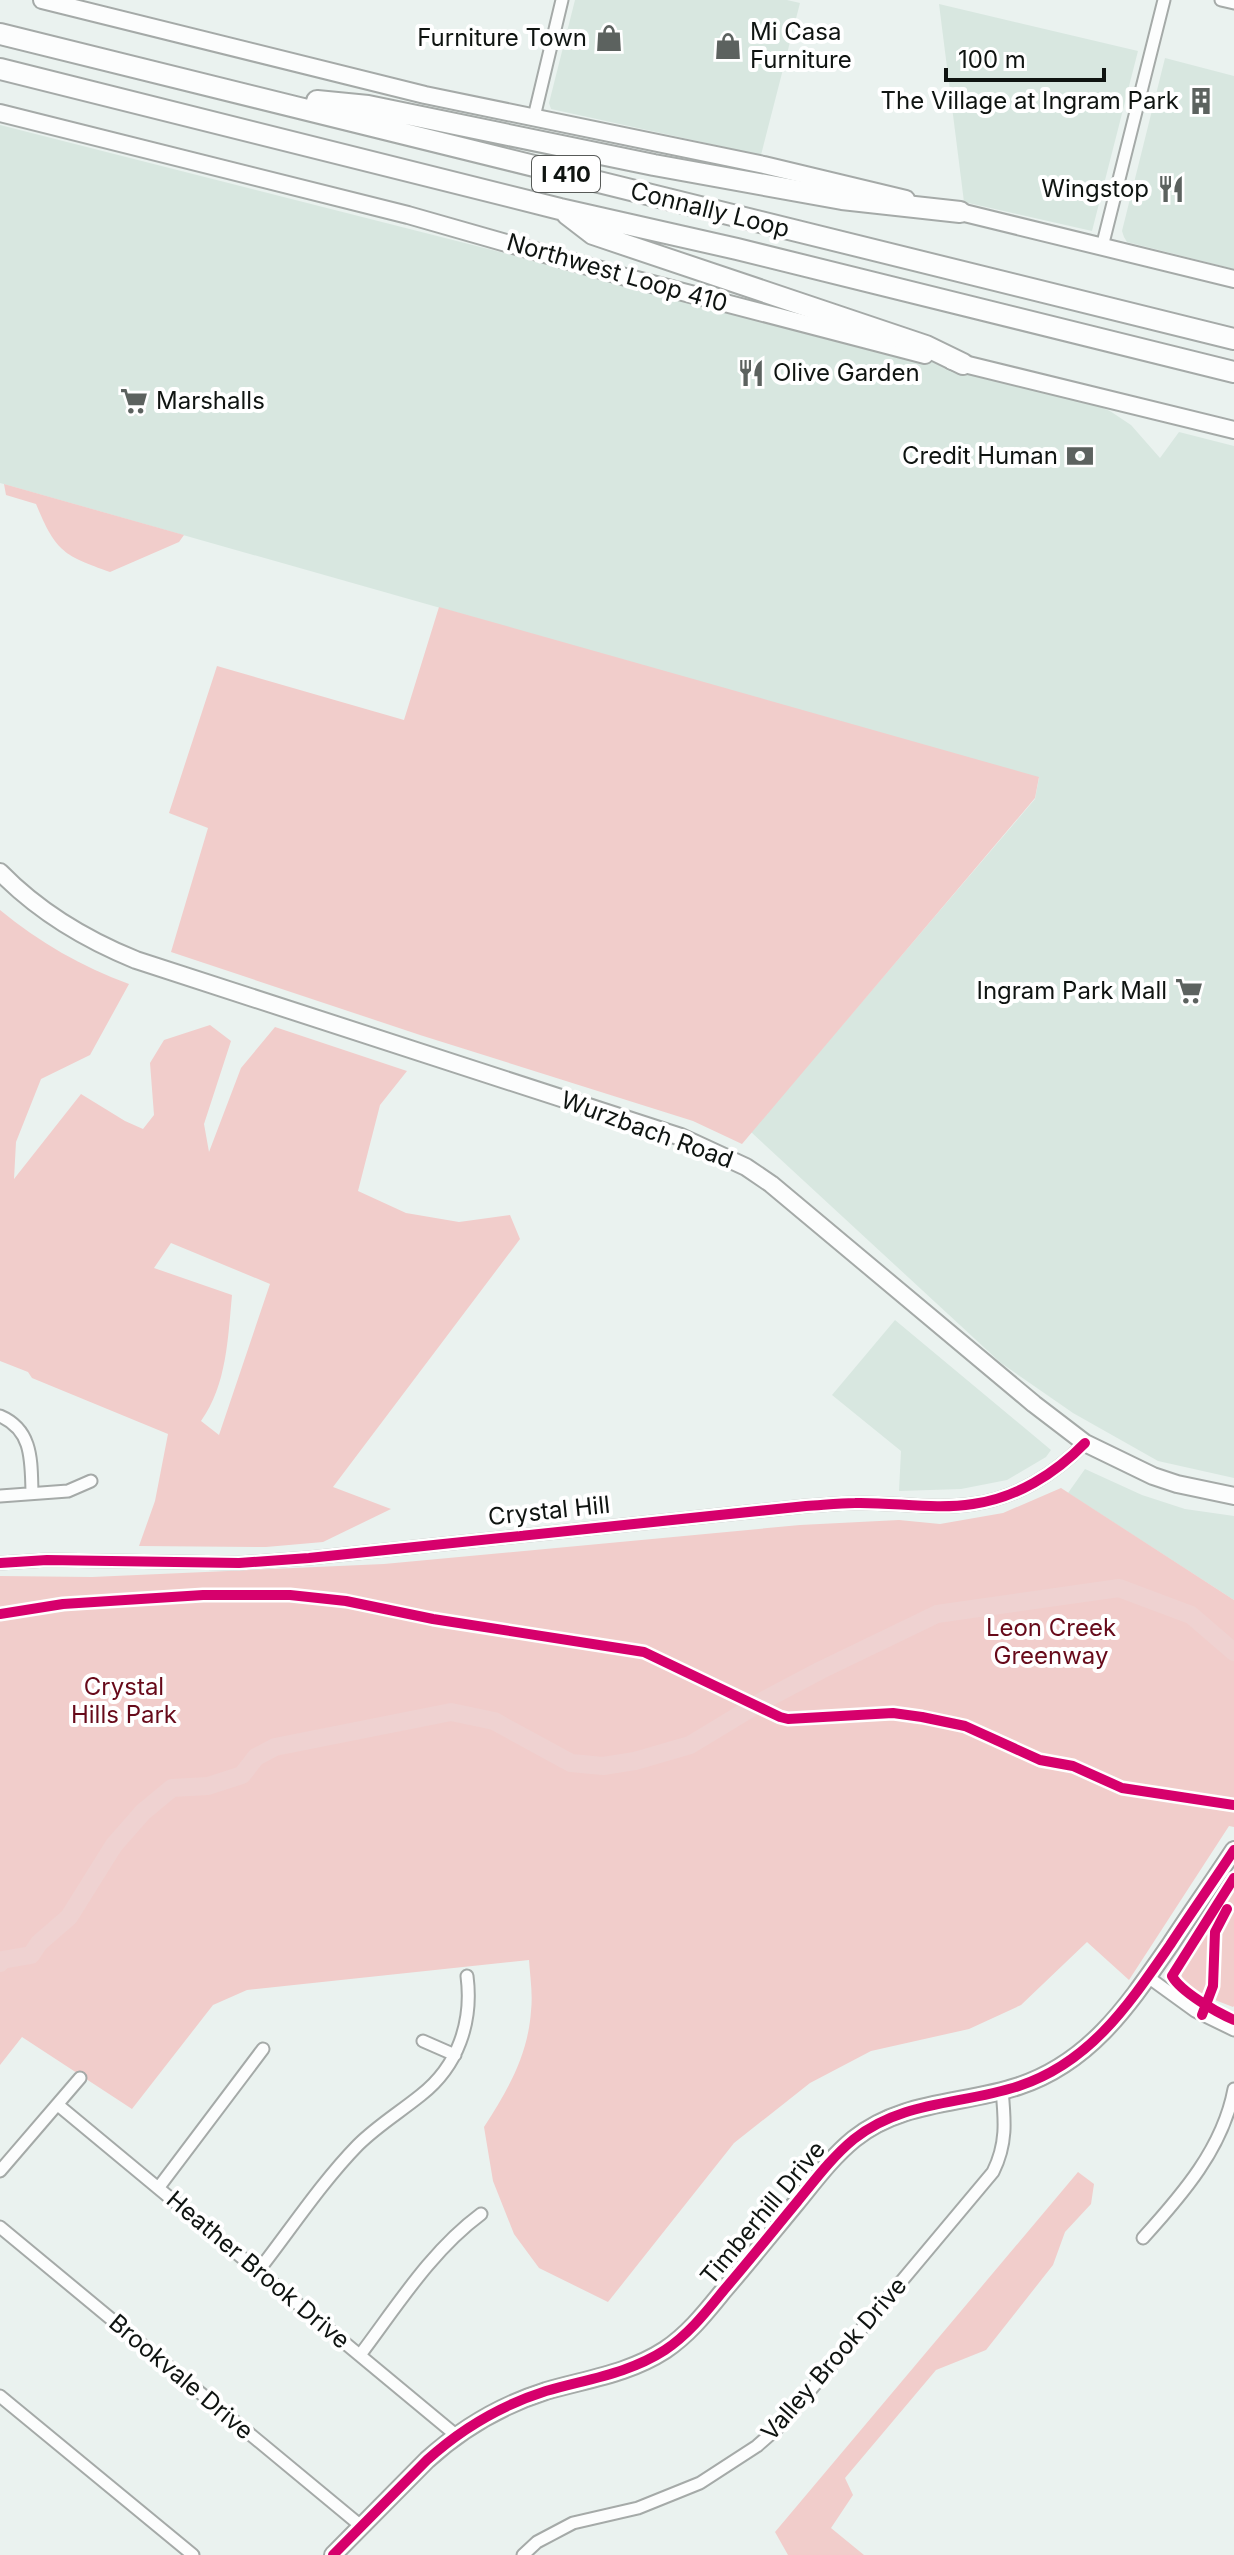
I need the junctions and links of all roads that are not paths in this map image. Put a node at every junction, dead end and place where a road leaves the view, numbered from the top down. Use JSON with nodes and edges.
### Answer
{"nodes":[{"id":1,"x":42,"y":0,"type":"edge"},
{"id":2,"x":562,"y":0,"type":"edge"},
{"id":3,"x":1164,"y":0,"type":"edge"},
{"id":4,"x":1221,"y":0,"type":"edge"},
{"id":5,"x":1234,"y":3,"type":"edge"},
{"id":6,"x":0,"y":34,"type":"edge"},
{"id":7,"x":0,"y":69,"type":"edge"},
{"id":8,"x":249,"y":95,"type":"junction"},
{"id":9,"x":0,"y":113,"type":"edge"},
{"id":10,"x":534,"y":117,"type":"junction"},
{"id":11,"x":560,"y":209,"type":"junction"},
{"id":12,"x":960,"y":212,"type":"junction"},
{"id":13,"x":1102,"y":247,"type":"junction"},
{"id":14,"x":1234,"y":279,"type":"edge"},
{"id":15,"x":1234,"y":339,"type":"edge"},
{"id":16,"x":963,"y":364,"type":"junction"},
{"id":17,"x":1234,"y":372,"type":"edge"},
{"id":18,"x":1234,"y":430,"type":"edge"},
{"id":19,"x":0,"y":872,"type":"edge"},
{"id":20,"x":0,"y":1416,"type":"edge"},
{"id":21,"x":1085,"y":1443,"type":"junction"},
{"id":22,"x":91,"y":1481,"type":"dead end"},
{"id":23,"x":32,"y":1492,"type":"junction"},
{"id":24,"x":0,"y":1496,"type":"edge"},
{"id":25,"x":1234,"y":1496,"type":"edge"},
{"id":26,"x":0,"y":1563,"type":"edge"},
{"id":27,"x":1234,"y":1850,"type":"edge"},
{"id":28,"x":467,"y":1976,"type":"dead end"},
{"id":29,"x":1148,"y":1977,"type":"junction"},
{"id":30,"x":1234,"y":2030,"type":"edge"},
{"id":31,"x":423,"y":2041,"type":"dead end"},
{"id":32,"x":263,"y":2049,"type":"dead end"},
{"id":33,"x":455,"y":2055,"type":"junction"},
{"id":34,"x":80,"y":2078,"type":"dead end"},
{"id":35,"x":1234,"y":2089,"type":"edge"},
{"id":36,"x":1002,"y":2090,"type":"junction"},
{"id":37,"x":58,"y":2105,"type":"junction"},
{"id":38,"x":0,"y":2171,"type":"edge"},
{"id":39,"x":159,"y":2187,"type":"junction"},
{"id":40,"x":481,"y":2214,"type":"dead end"},
{"id":41,"x":0,"y":2227,"type":"edge"},
{"id":42,"x":1143,"y":2238,"type":"dead end"},
{"id":43,"x":259,"y":2270,"type":"junction"},
{"id":44,"x":360,"y":2355,"type":"junction"},
{"id":45,"x":0,"y":2396,"type":"edge"},
{"id":46,"x":457,"y":2436,"type":"junction"},
{"id":47,"x":361,"y":2526,"type":"junction"},
{"id":48,"x":193,"y":2555,"type":"edge"},
{"id":49,"x":333,"y":2555,"type":"edge"},
{"id":50,"x":523,"y":2555,"type":"edge"}],
"edges":[{"from":1,"to":10,"type":"main road"},
{"from":2,"to":10,"type":"street"},
{"from":3,"to":13,"type":"street"},
{"from":4,"to":5,"type":"street"},
{"from":6,"to":8,"type":"highway","name":"Connally Loop","number":"I 410"},
{"from":7,"to":11,"type":"highway","name":"Connally Loop","number":"I 410"},
{"from":8,"to":12,"type":"highway"},
{"from":8,"to":15,"type":"highway","name":"Connally Loop","number":"I 410"},
{"from":9,"to":16,"type":"main road","name":"Northwest Loop 410"},
{"from":10,"to":12,"type":"main road"},
{"from":11,"to":16,"type":"highway"},
{"from":11,"to":17,"type":"highway","name":"Connally Loop","number":"I 410"},
{"from":12,"to":13,"type":"main road"},
{"from":13,"to":14,"type":"main road"},
{"from":16,"to":18,"type":"main road","name":"Northwest Loop 410"},
{"from":19,"to":21,"type":"main road","name":"Wurzbach Road"},
{"from":20,"to":23,"type":"street"},
{"from":21,"to":25,"type":"main road","name":"Wurzbach Road"},
{"from":21,"to":26,"type":"street","name":"Crystal Hill"},
{"from":22,"to":23,"type":"street"},
{"from":23,"to":24,"type":"street"},
{"from":27,"to":29,"type":"main road","name":"Timberhill Drive"},
{"from":28,"to":33,"type":"street"},
{"from":29,"to":30,"type":"street"},
{"from":29,"to":36,"type":"main road","name":"Timberhill Drive"},
{"from":31,"to":33,"type":"street"},
{"from":32,"to":39,"type":"street"},
{"from":33,"to":43,"type":"street"},
{"from":34,"to":37,"type":"street"},
{"from":35,"to":42,"type":"street"},
{"from":36,"to":46,"type":"main road","name":"Timberhill Drive"},
{"from":36,"to":50,"type":"street","name":"Valley Brook Drive"},
{"from":37,"to":38,"type":"street"},
{"from":37,"to":39,"type":"street","name":"Heather Brook Drive"},
{"from":39,"to":43,"type":"street","name":"Heather Brook Drive"},
{"from":40,"to":44,"type":"street"},
{"from":41,"to":47,"type":"street","name":"Brookvale Drive"},
{"from":43,"to":44,"type":"street","name":"Heather Brook Drive"},
{"from":44,"to":46,"type":"street","name":"Heather Brook Drive"},
{"from":45,"to":48,"type":"street"},
{"from":46,"to":47,"type":"main road","name":"Timberhill Drive"},
{"from":47,"to":49,"type":"main road","name":"Timberhill Drive"}]}
